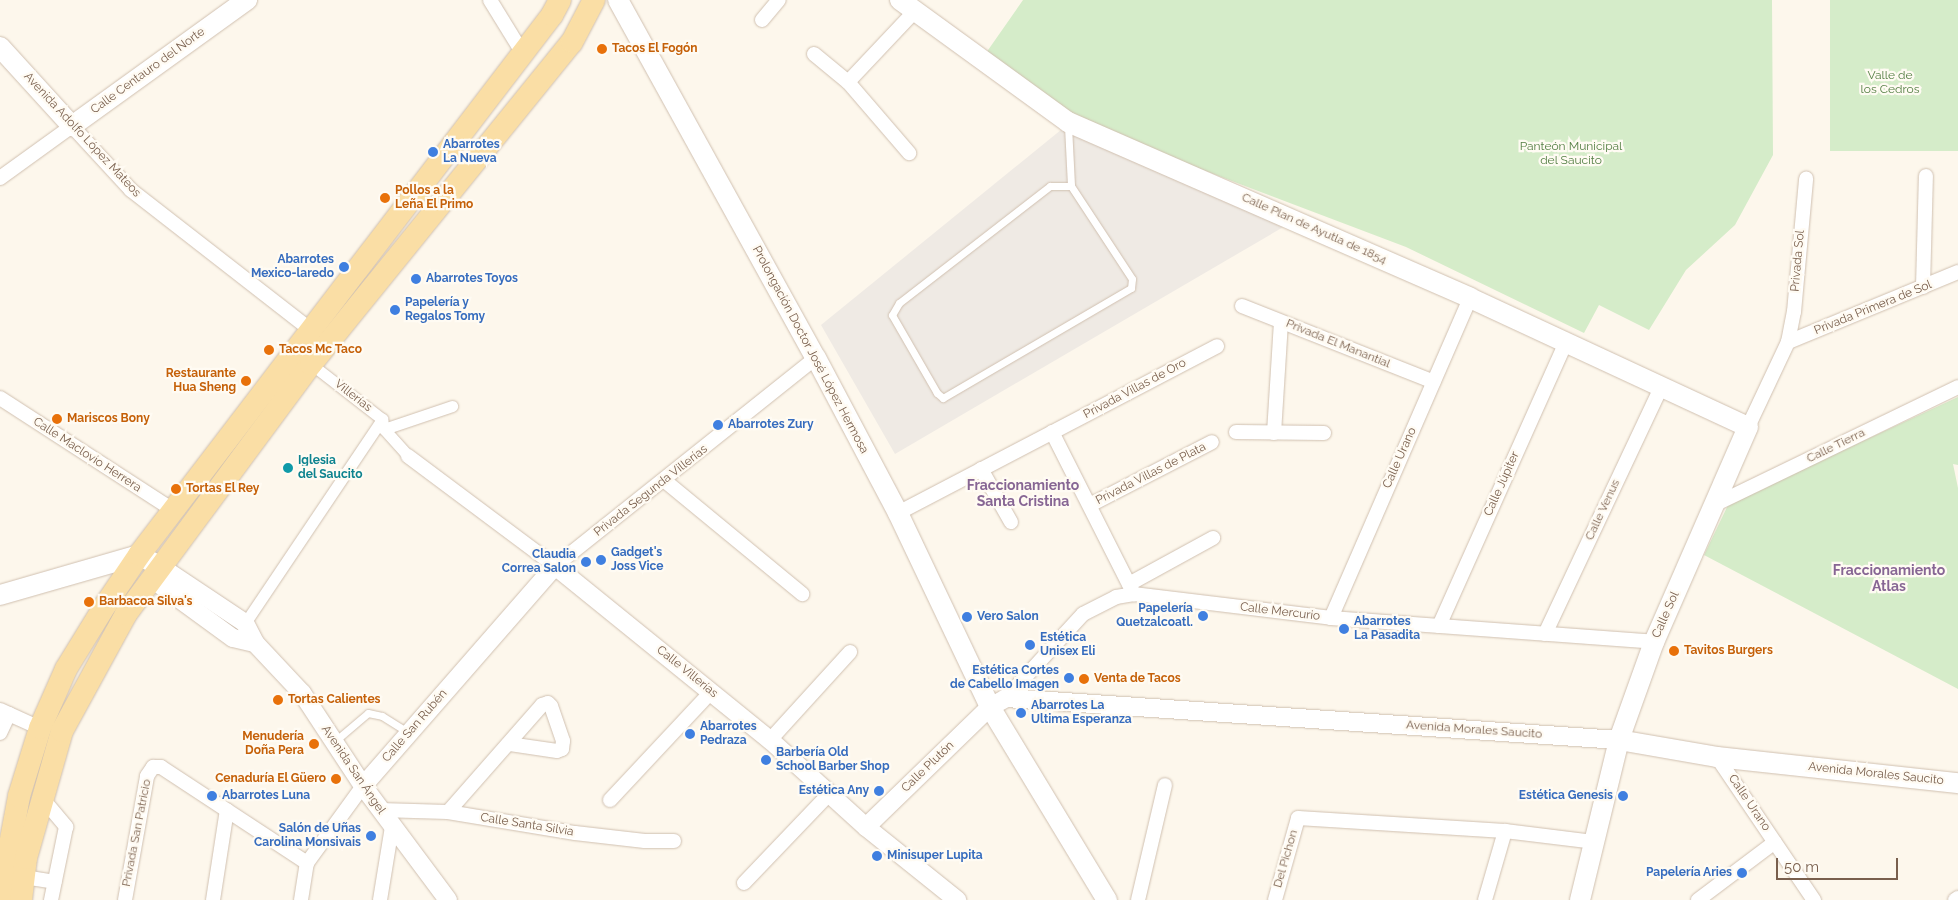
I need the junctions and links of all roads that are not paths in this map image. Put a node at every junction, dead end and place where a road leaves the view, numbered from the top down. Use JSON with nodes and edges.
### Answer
{"nodes":[{"id":1,"x":247,"y":0,"type":"edge"},
{"id":2,"x":490,"y":0,"type":"edge"},
{"id":3,"x":560,"y":0,"type":"edge"},
{"id":4,"x":594,"y":0,"type":"edge"},
{"id":5,"x":618,"y":0,"type":"edge"},
{"id":6,"x":779,"y":0,"type":"edge"},
{"id":7,"x":907,"y":6,"type":"edge"},
{"id":8,"x":762,"y":20,"type":"dead end"},
{"id":9,"x":0,"y":47,"type":"edge"},
{"id":10,"x":522,"y":52,"type":"junction"},
{"id":11,"x":814,"y":54,"type":"dead end"},
{"id":12,"x":848,"y":82,"type":"junction"},
{"id":13,"x":1068,"y":122,"type":"junction"},
{"id":14,"x":72,"y":126,"type":"junction"},
{"id":15,"x":909,"y":153,"type":"dead end"},
{"id":16,"x":1926,"y":176,"type":"dead end"},
{"id":17,"x":0,"y":178,"type":"edge"},
{"id":18,"x":1806,"y":179,"type":"dead end"},
{"id":19,"x":1071,"y":186,"type":"junction"},
{"id":20,"x":1958,"y":272,"type":"edge"},
{"id":21,"x":1923,"y":287,"type":"junction"},
{"id":22,"x":1470,"y":298,"type":"junction"},
{"id":23,"x":1242,"y":306,"type":"dead end"},
{"id":24,"x":1281,"y":322,"type":"junction"},
{"id":25,"x":311,"y":330,"type":"junction"},
{"id":26,"x":1566,"y":342,"type":"junction"},
{"id":27,"x":1788,"y":342,"type":"junction"},
{"id":28,"x":1217,"y":346,"type":"dead end"},
{"id":29,"x":816,"y":358,"type":"junction"},
{"id":30,"x":311,"y":364,"type":"junction"},
{"id":31,"x":1434,"y":382,"type":"junction"},
{"id":32,"x":1661,"y":387,"type":"junction"},
{"id":33,"x":1958,"y":387,"type":"edge"},
{"id":34,"x":0,"y":398,"type":"edge"},
{"id":35,"x":452,"y":406,"type":"dead end"},
{"id":36,"x":383,"y":424,"type":"junction"},
{"id":37,"x":1748,"y":427,"type":"junction"},
{"id":38,"x":1052,"y":432,"type":"junction"},
{"id":39,"x":1236,"y":432,"type":"dead end"},
{"id":40,"x":1274,"y":432,"type":"junction"},
{"id":41,"x":1324,"y":434,"type":"dead end"},
{"id":42,"x":1212,"y":442,"type":"dead end"},
{"id":43,"x":408,"y":456,"type":"joint"},
{"id":44,"x":981,"y":469,"type":"junction"},
{"id":45,"x":665,"y":481,"type":"junction"},
{"id":46,"x":1090,"y":505,"type":"junction"},
{"id":47,"x":1714,"y":505,"type":"junction"},
{"id":48,"x":175,"y":511,"type":"junction"},
{"id":49,"x":898,"y":513,"type":"junction"},
{"id":50,"x":1011,"y":522,"type":"dead end"},
{"id":51,"x":1213,"y":538,"type":"dead end"},
{"id":52,"x":128,"y":563,"type":"junction"},
{"id":53,"x":555,"y":566,"type":"junction"},
{"id":54,"x":156,"y":573,"type":"junction"},
{"id":55,"x":1132,"y":589,"type":"junction"},
{"id":56,"x":802,"y":594,"type":"dead end"},
{"id":57,"x":0,"y":595,"type":"edge"},
{"id":58,"x":1331,"y":618,"type":"junction"},
{"id":59,"x":245,"y":623,"type":"junction"},
{"id":60,"x":1439,"y":626,"type":"junction"},
{"id":61,"x":1545,"y":634,"type":"junction"},
{"id":62,"x":255,"y":642,"type":"junction"},
{"id":63,"x":1654,"y":642,"type":"junction"},
{"id":64,"x":850,"y":652,"type":"dead end"},
{"id":65,"x":711,"y":692,"type":"junction"},
{"id":66,"x":998,"y":702,"type":"junction"},
{"id":67,"x":5,"y":712,"type":"edge"},
{"id":68,"x":40,"y":728,"type":"junction"},
{"id":69,"x":0,"y":733,"type":"edge"},
{"id":70,"x":409,"y":734,"type":"junction"},
{"id":71,"x":770,"y":740,"type":"junction"},
{"id":72,"x":1619,"y":740,"type":"junction"},
{"id":73,"x":334,"y":742,"type":"junction"},
{"id":74,"x":509,"y":744,"type":"dead end"},
{"id":75,"x":1717,"y":757,"type":"junction"},
{"id":76,"x":1958,"y":783,"type":"edge"},
{"id":77,"x":1165,"y":785,"type":"dead end"},
{"id":78,"x":363,"y":786,"type":"junction"},
{"id":79,"x":830,"y":793,"type":"junction"},
{"id":80,"x":42,"y":798,"type":"junction"},
{"id":81,"x":610,"y":800,"type":"dead end"},
{"id":82,"x":227,"y":810,"type":"junction"},
{"id":83,"x":380,"y":810,"type":"junction"},
{"id":84,"x":448,"y":812,"type":"junction"},
{"id":85,"x":392,"y":827,"type":"junction"},
{"id":86,"x":866,"y":827,"type":"junction"},
{"id":87,"x":1505,"y":831,"type":"junction"},
{"id":88,"x":674,"y":841,"type":"dead end"},
{"id":89,"x":1595,"y":842,"type":"junction"},
{"id":90,"x":1775,"y":842,"type":"junction"},
{"id":91,"x":307,"y":863,"type":"junction"},
{"id":92,"x":24,"y":877,"type":"junction"},
{"id":93,"x":55,"y":882,"type":"junction"},
{"id":94,"x":744,"y":883,"type":"dead end"},
{"id":95,"x":0,"y":898,"type":"edge"},
{"id":96,"x":21,"y":900,"type":"edge"},
{"id":97,"x":51,"y":900,"type":"edge"},
{"id":98,"x":125,"y":900,"type":"edge"},
{"id":99,"x":213,"y":900,"type":"edge"},
{"id":100,"x":300,"y":900,"type":"edge"},
{"id":101,"x":380,"y":900,"type":"edge"},
{"id":102,"x":448,"y":900,"type":"edge"},
{"id":103,"x":957,"y":900,"type":"edge"},
{"id":104,"x":1108,"y":900,"type":"edge"},
{"id":105,"x":1138,"y":900,"type":"edge"},
{"id":106,"x":1275,"y":900,"type":"edge"},
{"id":107,"x":1485,"y":900,"type":"edge"},
{"id":108,"x":1580,"y":900,"type":"edge"},
{"id":109,"x":1698,"y":900,"type":"edge"},
{"id":110,"x":1814,"y":900,"type":"edge"}],
"edges":[{"from":1,"to":14,"type":"main road","name":"Calle Centauro del Norte"},
{"from":2,"to":10,"type":"street"},
{"from":3,"to":10,"type":"main road"},
{"from":4,"to":30,"type":"main road"},
{"from":5,"to":29,"type":"main road","name":"Prolongación Doctor José López Hermosa"},
{"from":6,"to":8,"type":"street"},
{"from":7,"to":12,"type":"street"},
{"from":7,"to":13,"type":"main road","name":"Calle Plan de Ayutla de 1854"},
{"from":9,"to":14,"type":"main road","name":"Avenida Adolfo López Mateos"},
{"from":10,"to":25,"type":"main road"},
{"from":11,"to":12,"type":"street"},
{"from":12,"to":15,"type":"street"},
{"from":13,"to":19,"type":"lane"},
{"from":13,"to":22,"type":"main road","name":"Calle Plan de Ayutla de 1854"},
{"from":14,"to":17,"type":"street","name":"Calle Centauro del Norte"},
{"from":14,"to":25,"type":"street","name":"Avenida Adolfo López Mateos"},
{"from":16,"to":21,"type":"street"},
{"from":18,"to":27,"type":"street","name":"Privada Sol"},
{"from":19,"to":19,"type":"lane"},
{"from":20,"to":21,"type":"street","name":"Privada Primera de Sol"},
{"from":21,"to":27,"type":"street","name":"Privada Primera de Sol"},
{"from":22,"to":26,"type":"main road","name":"Calle Plan de Ayutla de 1854"},
{"from":22,"to":31,"type":"street","name":"Calle Urano"},
{"from":23,"to":24,"type":"street","name":"Privada El Manantial"},
{"from":24,"to":31,"type":"street","name":"Privada El Manantial"},
{"from":24,"to":40,"type":"street"},
{"from":25,"to":48,"type":"main road"},
{"from":26,"to":32,"type":"main road","name":"Calle Plan de Ayutla de 1854"},
{"from":26,"to":60,"type":"street","name":"Calle Júpiter"},
{"from":27,"to":37,"type":"street","name":"Calle Sol"},
{"from":28,"to":38,"type":"street","name":"Privada Villas de Oro"},
{"from":29,"to":45,"type":"street","name":"Privada Segunda Villerías"},
{"from":29,"to":49,"type":"main road","name":"Prolongación Doctor José López Hermosa"},
{"from":30,"to":36,"type":"street","name":"Villerías"},
{"from":30,"to":54,"type":"main road"},
{"from":31,"to":58,"type":"street","name":"Calle Urano"},
{"from":32,"to":37,"type":"main road","name":"Calle Plan de Ayutla de 1854"},
{"from":32,"to":61,"type":"street","name":"Calle Venus"},
{"from":33,"to":47,"type":"street","name":"Calle Tierra"},
{"from":34,"to":48,"type":"street","name":"Calle Maclovio Herrera"},
{"from":35,"to":36,"type":"street"},
{"from":36,"to":43,"type":"street","name":"Villerías"},
{"from":36,"to":59,"type":"street"},
{"from":37,"to":47,"type":"main road","name":"Calle Sol"},
{"from":38,"to":44,"type":"street","name":"Privada Villas de Oro"},
{"from":38,"to":46,"type":"street"},
{"from":39,"to":40,"type":"street"},
{"from":40,"to":41,"type":"street"},
{"from":42,"to":46,"type":"street","name":"Privada Villas de Plata"},
{"from":43,"to":53,"type":"street","name":"Calle Villerías"},
{"from":44,"to":49,"type":"street","name":"Privada Villas de Oro"},
{"from":44,"to":50,"type":"street"},
{"from":45,"to":53,"type":"street","name":"Privada Segunda Villerías"},
{"from":45,"to":56,"type":"street"},
{"from":46,"to":55,"type":"street"},
{"from":47,"to":63,"type":"main road","name":"Calle Sol"},
{"from":48,"to":52,"type":"main road"},
{"from":49,"to":66,"type":"main road","name":"Prolongación Doctor José López Hermosa"},
{"from":51,"to":55,"type":"street"},
{"from":52,"to":54,"type":"main road","name":"Avenida San Ángel"},
{"from":52,"to":57,"type":"main road"},
{"from":52,"to":68,"type":"main road"},
{"from":53,"to":65,"type":"street","name":"Calle Villerías"},
{"from":53,"to":70,"type":"street","name":"Calle San Rubén"},
{"from":54,"to":59,"type":"street","name":"Avenida San Ángel"},
{"from":54,"to":62,"type":"street","name":"Avenida San Ángel"},
{"from":54,"to":80,"type":"main road"},
{"from":55,"to":58,"type":"street","name":"Calle Mercurio"},
{"from":55,"to":66,"type":"street","name":"Calle Mercurio"},
{"from":58,"to":60,"type":"street","name":"Calle Mercurio"},
{"from":59,"to":62,"type":"street","name":"Avenida San Ángel"},
{"from":60,"to":61,"type":"street","name":"Calle Mercurio"},
{"from":61,"to":63,"type":"street","name":"Calle Mercurio"},
{"from":62,"to":73,"type":"street","name":"Avenida San Ángel"},
{"from":63,"to":72,"type":"main road","name":"Calle Sol"},
{"from":64,"to":71,"type":"street"},
{"from":65,"to":71,"type":"street","name":"Calle Villerías"},
{"from":65,"to":81,"type":"street"},
{"from":66,"to":72,"type":"street","name":"Avenida Morales Saucito"},
{"from":66,"to":86,"type":"street","name":"Calle Plutón"},
{"from":66,"to":104,"type":"main road","name":"Prolongación Doctor José López Hermosa"},
{"from":67,"to":68,"type":"street"},
{"from":67,"to":69,"type":"street"},
{"from":68,"to":95,"type":"main road"},
{"from":70,"to":73,"type":"lane"},
{"from":70,"to":78,"type":"street","name":"Calle San Rubén"},
{"from":71,"to":79,"type":"street","name":"Calle Villerías"},
{"from":72,"to":75,"type":"main road","name":"Avenida Morales Saucito"},
{"from":72,"to":89,"type":"main road","name":"Calle Sol"},
{"from":73,"to":78,"type":"street","name":"Avenida San Ángel"},
{"from":74,"to":84,"type":"street"},
{"from":75,"to":76,"type":"main road","name":"Avenida Morales Saucito"},
{"from":75,"to":90,"type":"street","name":"Calle Urano"},
{"from":77,"to":105,"type":"street"},
{"from":78,"to":83,"type":"street","name":"Avenida San Ángel"},
{"from":78,"to":91,"type":"street","name":"Calle San Rubén"},
{"from":79,"to":86,"type":"street","name":"Calle Villerías"},
{"from":79,"to":94,"type":"street"},
{"from":80,"to":92,"type":"main road"},
{"from":80,"to":93,"type":"street"},
{"from":82,"to":91,"type":"street"},
{"from":82,"to":98,"type":"street","name":"Privada San Patricio"},
{"from":82,"to":99,"type":"street"},
{"from":83,"to":84,"type":"street","name":"Calle Santa Silvia"},
{"from":83,"to":85,"type":"street","name":"Avenida San Ángel"},
{"from":84,"to":88,"type":"street","name":"Calle Santa Silvia"},
{"from":85,"to":101,"type":"street"},
{"from":85,"to":102,"type":"street","name":"Avenida San Ángel"},
{"from":86,"to":103,"type":"street","name":"Calle Villerías"},
{"from":87,"to":89,"type":"street"},
{"from":87,"to":106,"type":"street","name":"Del Pichon"},
{"from":87,"to":107,"type":"street"},
{"from":89,"to":108,"type":"main road","name":"Calle Sol"},
{"from":90,"to":109,"type":"street"},
{"from":90,"to":110,"type":"street","name":"Calle Urano"},
{"from":91,"to":100,"type":"street","name":"Calle San Rubén"},
{"from":92,"to":93,"type":"street"},
{"from":92,"to":96,"type":"main road"},
{"from":93,"to":97,"type":"street"}]}
